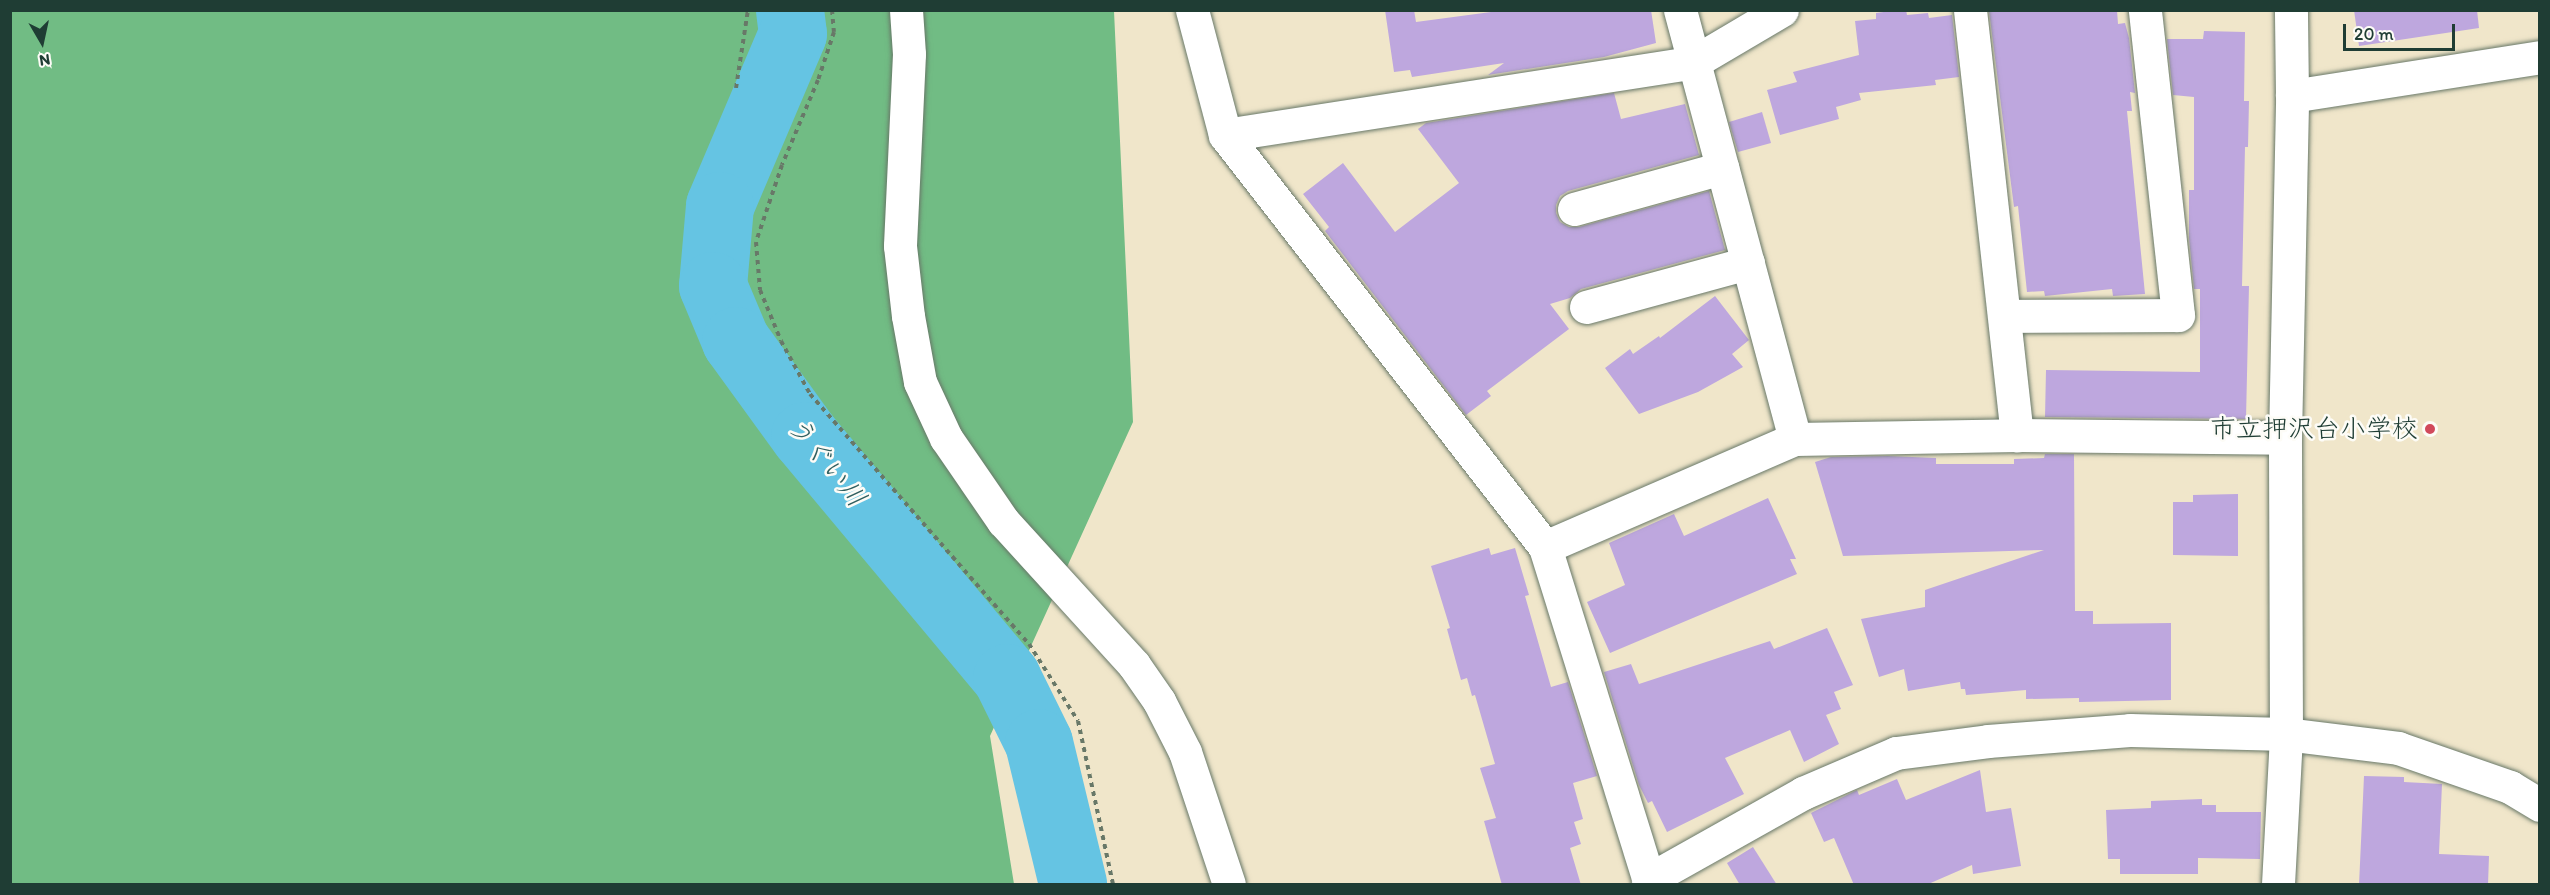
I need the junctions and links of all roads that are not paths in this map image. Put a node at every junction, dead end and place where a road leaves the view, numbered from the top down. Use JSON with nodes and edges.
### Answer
{"nodes":[{"id":1,"x":906,"y":10,"type":"edge"},
{"id":2,"x":1192,"y":10,"type":"edge"},
{"id":3,"x":1680,"y":10,"type":"edge"},
{"id":4,"x":1782,"y":10,"type":"edge"},
{"id":5,"x":1970,"y":10,"type":"edge"},
{"id":6,"x":2145,"y":10,"type":"edge"},
{"id":7,"x":2291,"y":10,"type":"edge"},
{"id":8,"x":2540,"y":57,"type":"edge"},
{"id":9,"x":1694,"y":62,"type":"junction"},
{"id":10,"x":2292,"y":96,"type":"junction"},
{"id":11,"x":1225,"y":135,"type":"junction"},
{"id":12,"x":1722,"y":168,"type":"junction"},
{"id":13,"x":1574,"y":209,"type":"dead end"},
{"id":14,"x":1748,"y":263,"type":"junction"},
{"id":15,"x":1586,"y":307,"type":"dead end"},
{"id":16,"x":2006,"y":316,"type":"junction"},
{"id":17,"x":2017,"y":435,"type":"junction"},
{"id":18,"x":2285,"y":438,"type":"junction"},
{"id":19,"x":1795,"y":439,"type":"junction"},
{"id":20,"x":1545,"y":547,"type":"junction"},
{"id":21,"x":2286,"y":734,"type":"junction"},
{"id":22,"x":2540,"y":805,"type":"edge"},
{"id":23,"x":1649,"y":882,"type":"edge"},
{"id":24,"x":1229,"y":885,"type":"edge"},
{"id":25,"x":2278,"y":885,"type":"edge"}],
"edges":[{"from":1,"to":24,"type":"street"},
{"from":2,"to":11,"type":"street"},
{"from":3,"to":9,"type":"street"},
{"from":4,"to":9,"type":"street"},
{"from":5,"to":16,"type":"street"},
{"from":6,"to":16,"type":"street"},
{"from":7,"to":10,"type":"street"},
{"from":8,"to":10,"type":"street"},
{"from":9,"to":11,"type":"street"},
{"from":9,"to":12,"type":"street"},
{"from":10,"to":18,"type":"street"},
{"from":11,"to":20,"type":"street"},
{"from":12,"to":13,"type":"street"},
{"from":12,"to":14,"type":"street"},
{"from":14,"to":15,"type":"street"},
{"from":14,"to":19,"type":"street"},
{"from":16,"to":17,"type":"street"},
{"from":17,"to":18,"type":"street"},
{"from":17,"to":19,"type":"street"},
{"from":18,"to":21,"type":"street"},
{"from":19,"to":20,"type":"street"},
{"from":20,"to":23,"type":"street"},
{"from":21,"to":22,"type":"street"},
{"from":21,"to":23,"type":"street"},
{"from":21,"to":25,"type":"street"}]}
